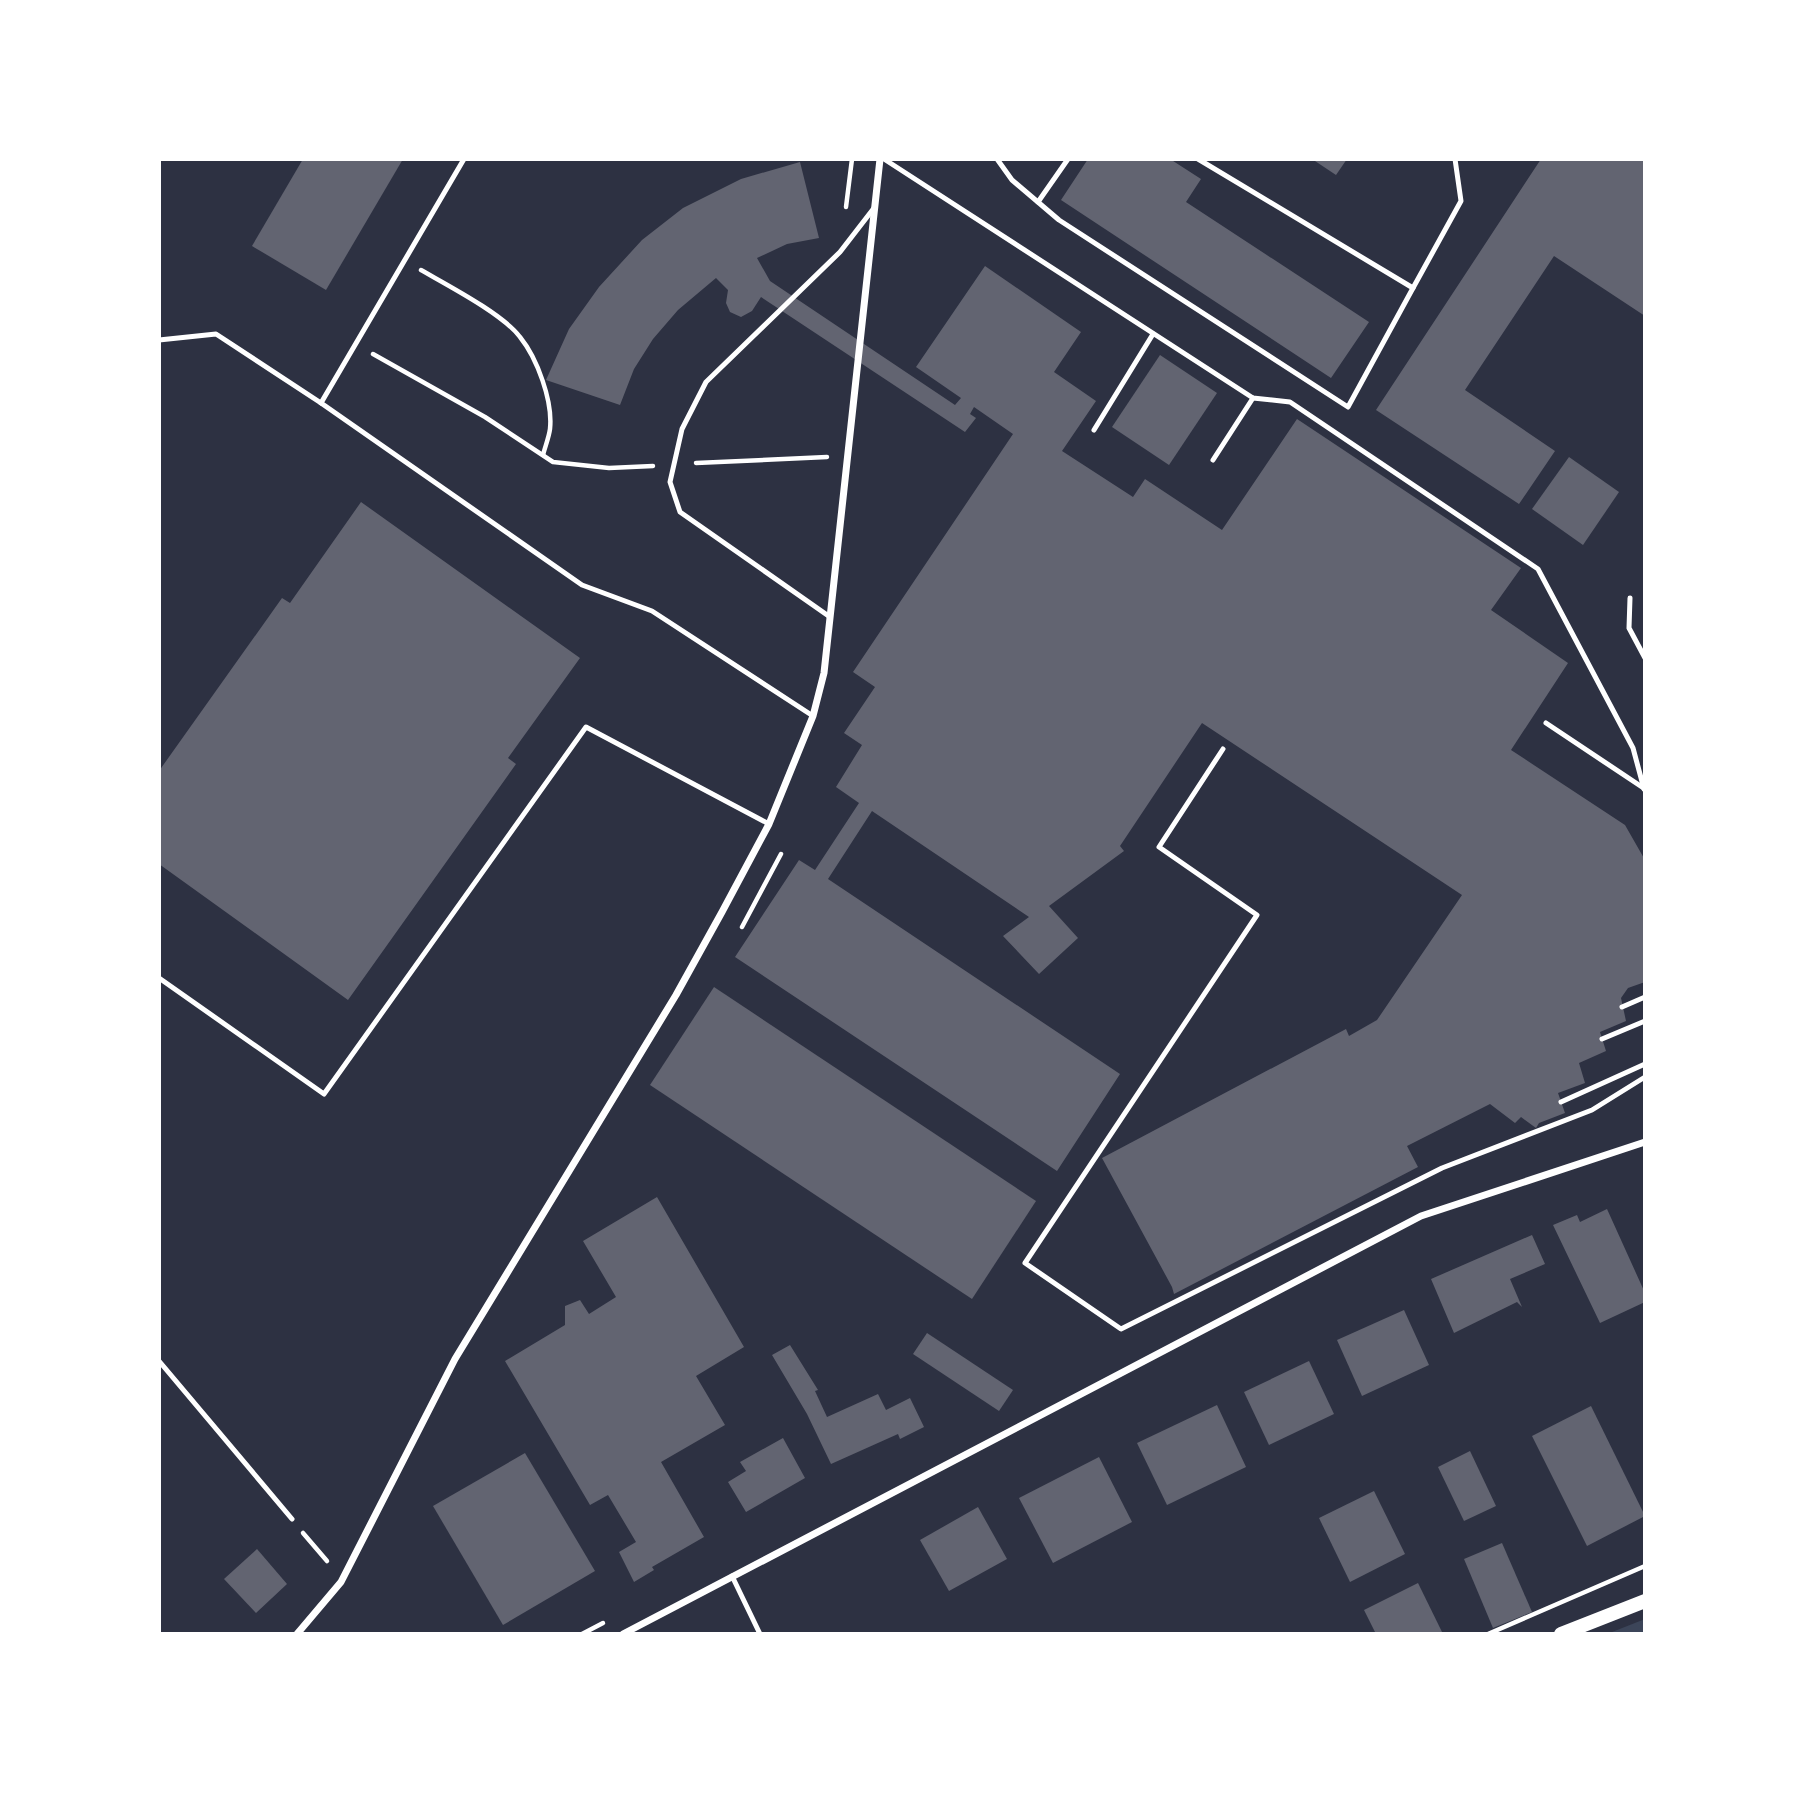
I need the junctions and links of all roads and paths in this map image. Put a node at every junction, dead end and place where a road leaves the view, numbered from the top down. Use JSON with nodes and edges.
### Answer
{"nodes":[{"id":1,"x":464,"y":159,"type":"edge"},
{"id":2,"x":882,"y":159,"type":"edge"},
{"id":3,"x":998,"y":159,"type":"edge"},
{"id":4,"x":1068,"y":159,"type":"edge"},
{"id":5,"x":1198,"y":159,"type":"edge"},
{"id":6,"x":1455,"y":159,"type":"edge"},
{"id":7,"x":1038,"y":202,"type":"junction"},
{"id":8,"x":877,"y":205,"type":"junction"},
{"id":9,"x":405,"y":260,"type":"junction"},
{"id":10,"x":1413,"y":288,"type":"junction"},
{"id":11,"x":1153,"y":334,"type":"junction"},
{"id":12,"x":159,"y":340,"type":"edge"},
{"id":13,"x":356,"y":343,"type":"junction"},
{"id":14,"x":1253,"y":398,"type":"junction"},
{"id":15,"x":321,"y":403,"type":"junction"},
{"id":16,"x":1094,"y":430,"type":"dead end"},
{"id":17,"x":543,"y":455,"type":"junction"},
{"id":18,"x":849,"y":456,"type":"junction"},
{"id":19,"x":1213,"y":460,"type":"dead end"},
{"id":20,"x":674,"y":465,"type":"junction"},
{"id":21,"x":1630,"y":598,"type":"dead end"},
{"id":22,"x":830,"y":617,"type":"junction"},
{"id":23,"x":1645,"y":658,"type":"edge"},
{"id":24,"x":813,"y":716,"type":"junction"},
{"id":25,"x":1546,"y":723,"type":"dead end"},
{"id":26,"x":1223,"y":749,"type":"dead end"},
{"id":27,"x":1645,"y":789,"type":"edge"},
{"id":28,"x":769,"y":824,"type":"junction"},
{"id":29,"x":786,"y":844,"type":"dead end"},
{"id":30,"x":738,"y":934,"type":"dead end"},
{"id":31,"x":159,"y":978,"type":"edge"},
{"id":32,"x":1645,"y":997,"type":"edge"},
{"id":33,"x":1622,"y":1007,"type":"dead end"},
{"id":34,"x":1645,"y":1021,"type":"edge"},
{"id":35,"x":1602,"y":1040,"type":"dead end"},
{"id":36,"x":1645,"y":1064,"type":"edge"},
{"id":37,"x":1645,"y":1077,"type":"edge"},
{"id":38,"x":1562,"y":1102,"type":"dead end"},
{"id":39,"x":1645,"y":1142,"type":"edge"},
{"id":40,"x":159,"y":1361,"type":"edge"},
{"id":41,"x":292,"y":1519,"type":"joint"},
{"id":42,"x":1645,"y":1566,"type":"edge"},
{"id":43,"x":733,"y":1576,"type":"junction"},
{"id":44,"x":343,"y":1578,"type":"junction"},
{"id":45,"x":1645,"y":1601,"type":"edge"},
{"id":46,"x":297,"y":1634,"type":"edge"},
{"id":47,"x":623,"y":1634,"type":"edge"},
{"id":48,"x":760,"y":1634,"type":"edge"},
{"id":49,"x":1489,"y":1634,"type":"edge"},
{"id":50,"x":1561,"y":1634,"type":"edge"}],
"edges":[{"from":1,"to":9,"type":"lane"},
{"from":2,"to":8,"type":"street"},
{"from":2,"to":11,"type":"lane"},
{"from":3,"to":7,"type":"lane"},
{"from":4,"to":7,"type":"lane"},
{"from":5,"to":10,"type":"lane"},
{"from":6,"to":10,"type":"lane"},
{"from":7,"to":10,"type":"lane"},
{"from":8,"to":18,"type":"street"},
{"from":8,"to":20,"type":"lane"},
{"from":9,"to":13,"type":"lane"},
{"from":9,"to":17,"type":"path"},
{"from":11,"to":14,"type":"lane"},
{"from":11,"to":16,"type":"lane"},
{"from":12,"to":15,"type":"lane"},
{"from":13,"to":15,"type":"lane"},
{"from":13,"to":17,"type":"path"},
{"from":14,"to":19,"type":"lane"},
{"from":14,"to":27,"type":"lane"},
{"from":15,"to":24,"type":"lane"},
{"from":17,"to":20,"type":"path"},
{"from":18,"to":20,"type":"path"},
{"from":18,"to":22,"type":"street"},
{"from":20,"to":22,"type":"lane"},
{"from":21,"to":23,"type":"lane"},
{"from":22,"to":24,"type":"street"},
{"from":24,"to":28,"type":"street"},
{"from":25,"to":27,"type":"lane"},
{"from":26,"to":37,"type":"lane"},
{"from":28,"to":31,"type":"lane"},
{"from":28,"to":44,"type":"street"},
{"from":29,"to":30,"type":"path"},
{"from":32,"to":33,"type":"lane"},
{"from":34,"to":35,"type":"lane"},
{"from":36,"to":38,"type":"lane"},
{"from":39,"to":43,"type":"street"},
{"from":40,"to":41,"type":"lane"},
{"from":41,"to":44,"type":"path"},
{"from":42,"to":49,"type":"path"},
{"from":43,"to":47,"type":"street"},
{"from":43,"to":48,"type":"lane"},
{"from":44,"to":46,"type":"street"},
{"from":45,"to":50,"type":"main road"}]}
